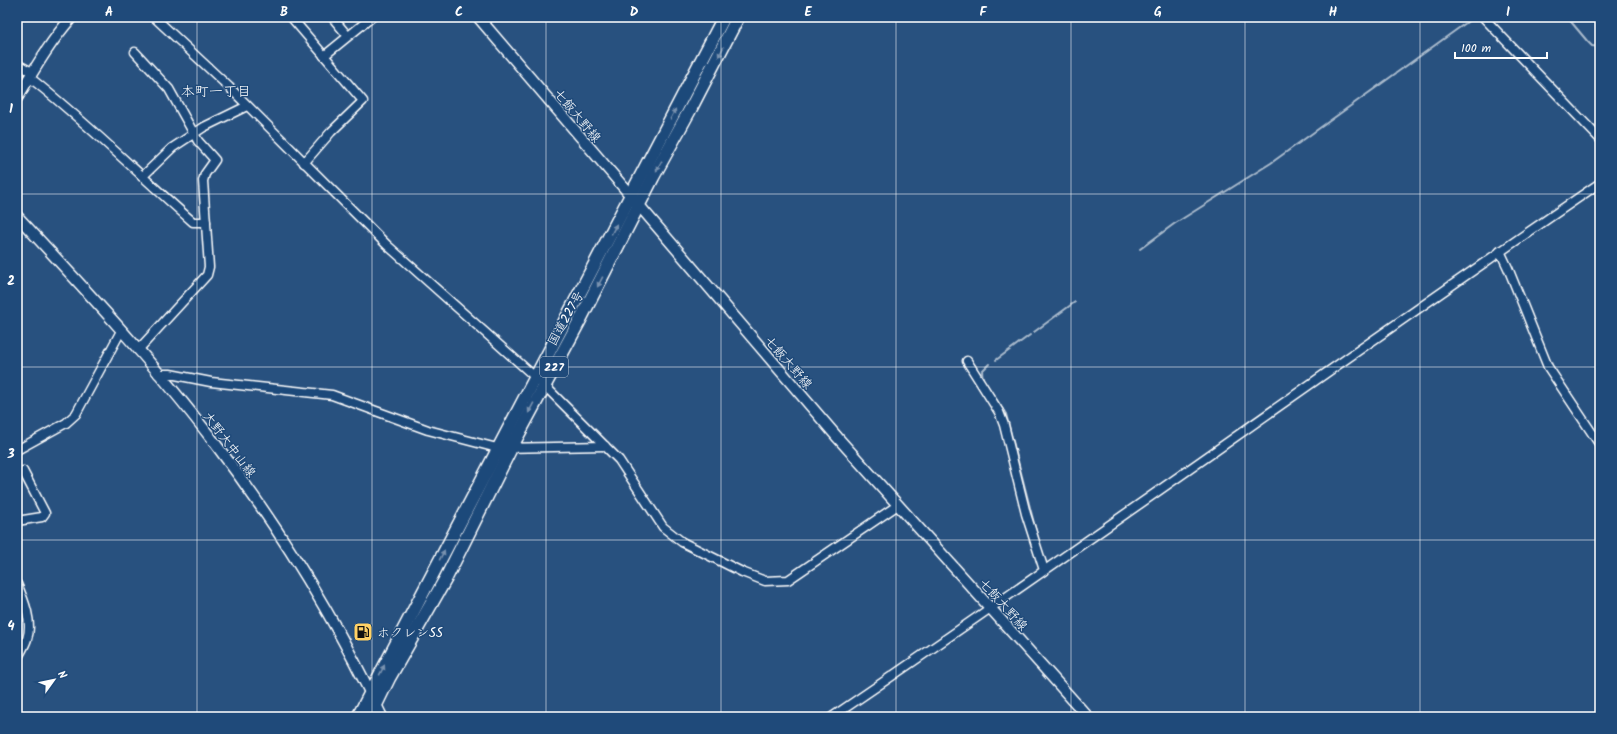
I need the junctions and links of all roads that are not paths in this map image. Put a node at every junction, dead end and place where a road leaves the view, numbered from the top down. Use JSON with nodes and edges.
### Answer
{"nodes":[{"id":1,"x":72,"y":17,"type":"edge"},
{"id":2,"x":154,"y":17,"type":"edge"},
{"id":3,"x":291,"y":17,"type":"edge"},
{"id":4,"x":332,"y":17,"type":"edge"},
{"id":5,"x":478,"y":17,"type":"edge"},
{"id":6,"x":724,"y":17,"type":"edge"},
{"id":7,"x":738,"y":17,"type":"edge"},
{"id":8,"x":1483,"y":17,"type":"edge"},
{"id":9,"x":367,"y":18,"type":"edge"},
{"id":10,"x":347,"y":35,"type":"junction"},
{"id":11,"x":135,"y":52,"type":"dead end"},
{"id":12,"x":324,"y":56,"type":"junction"},
{"id":13,"x":17,"y":64,"type":"edge"},
{"id":14,"x":31,"y":75,"type":"junction"},
{"id":15,"x":17,"y":98,"type":"edge"},
{"id":16,"x":247,"y":106,"type":"junction"},
{"id":17,"x":194,"y":133,"type":"junction"},
{"id":18,"x":1600,"y":139,"type":"edge"},
{"id":19,"x":304,"y":164,"type":"junction"},
{"id":20,"x":142,"y":177,"type":"junction"},
{"id":21,"x":1600,"y":183,"type":"edge"},
{"id":22,"x":634,"y":201,"type":"junction"},
{"id":23,"x":17,"y":216,"type":"edge"},
{"id":24,"x":206,"y":222,"type":"junction"},
{"id":25,"x":1500,"y":251,"type":"junction"},
{"id":26,"x":121,"y":331,"type":"junction"},
{"id":27,"x":138,"y":350,"type":"junction"},
{"id":28,"x":967,"y":361,"type":"dead end"},
{"id":29,"x":158,"y":374,"type":"junction"},
{"id":30,"x":540,"y":381,"type":"junction"},
{"id":31,"x":1600,"y":445,"type":"edge"},
{"id":32,"x":605,"y":446,"type":"junction"},
{"id":33,"x":497,"y":448,"type":"junction"},
{"id":34,"x":17,"y":450,"type":"edge"},
{"id":35,"x":510,"y":450,"type":"junction"},
{"id":36,"x":17,"y":475,"type":"edge"},
{"id":37,"x":898,"y":505,"type":"junction"},
{"id":38,"x":17,"y":521,"type":"edge"},
{"id":39,"x":1044,"y":570,"type":"junction"},
{"id":40,"x":17,"y":584,"type":"edge"},
{"id":41,"x":991,"y":609,"type":"junction"},
{"id":42,"x":17,"y":659,"type":"edge"},
{"id":43,"x":371,"y":693,"type":"junction"},
{"id":44,"x":377,"y":705,"type":"junction"},
{"id":45,"x":358,"y":717,"type":"edge"},
{"id":46,"x":370,"y":717,"type":"edge"},
{"id":47,"x":382,"y":717,"type":"edge"},
{"id":48,"x":832,"y":717,"type":"edge"},
{"id":49,"x":1088,"y":717,"type":"edge"}],
"edges":[{"from":1,"to":14,"type":"main road"},
{"from":2,"to":16,"type":"street"},
{"from":3,"to":12,"type":"street"},
{"from":4,"to":10,"type":"street"},
{"from":5,"to":22,"type":"main road","name":"七飯大野線"},
{"from":22,"to":6,"type":"highway","name":"国道227号","number":"227","one_way":true},
{"from":7,"to":22,"type":"highway","name":"国道227号","number":"227","one_way":true},
{"from":8,"to":18,"type":"street"},
{"from":9,"to":10,"type":"street"},
{"from":10,"to":12,"type":"street"},
{"from":11,"to":17,"type":"street"},
{"from":12,"to":19,"type":"street"},
{"from":13,"to":14,"type":"street"},
{"from":14,"to":15,"type":"main road"},
{"from":14,"to":20,"type":"street"},
{"from":16,"to":17,"type":"street"},
{"from":16,"to":19,"type":"street"},
{"from":17,"to":20,"type":"street"},
{"from":17,"to":24,"type":"street"},
{"from":19,"to":30,"type":"street"},
{"from":20,"to":24,"type":"street"},
{"from":21,"to":25,"type":"street"},
{"from":22,"to":30,"type":"highway","name":"国道227号","number":"227"},
{"from":22,"to":37,"type":"main road","name":"七飯大野線"},
{"from":23,"to":26,"type":"main road","name":"大野大中山線"},
{"from":24,"to":27,"type":"street"},
{"from":25,"to":31,"type":"street"},
{"from":25,"to":39,"type":"street"},
{"from":26,"to":27,"type":"main road","name":"大野大中山線"},
{"from":26,"to":34,"type":"street"},
{"from":27,"to":29,"type":"main road","name":"大野大中山線"},
{"from":28,"to":39,"type":"street"},
{"from":29,"to":33,"type":"street"},
{"from":29,"to":43,"type":"main road","name":"大野大中山線"},
{"from":30,"to":32,"type":"street"},
{"from":30,"to":33,"type":"highway","name":"国道227号","number":"227"},
{"from":30,"to":35,"type":"highway","name":"国道227号","number":"227","one_way":true},
{"from":32,"to":35,"type":"street"},
{"from":32,"to":37,"type":"street"},
{"from":33,"to":35,"type":"street"},
{"from":43,"to":33,"type":"highway","name":"国道227号","number":"227","one_way":true},
{"from":35,"to":44,"type":"highway","name":"国道227号","number":"227"},
{"from":36,"to":38,"type":"street"},
{"from":37,"to":41,"type":"main road","name":"七飯大野線"},
{"from":39,"to":41,"type":"street"},
{"from":40,"to":42,"type":"street"},
{"from":41,"to":48,"type":"street"},
{"from":41,"to":49,"type":"main road","name":"七飯大野線"},
{"from":43,"to":44,"type":"main road","name":"大野大中山線"},
{"from":43,"to":45,"type":"highway","name":"国道227号","number":"227"},
{"from":44,"to":46,"type":"highway","name":"国道227号","number":"227"},
{"from":44,"to":47,"type":"main road","name":"大野大中山線"}]}
